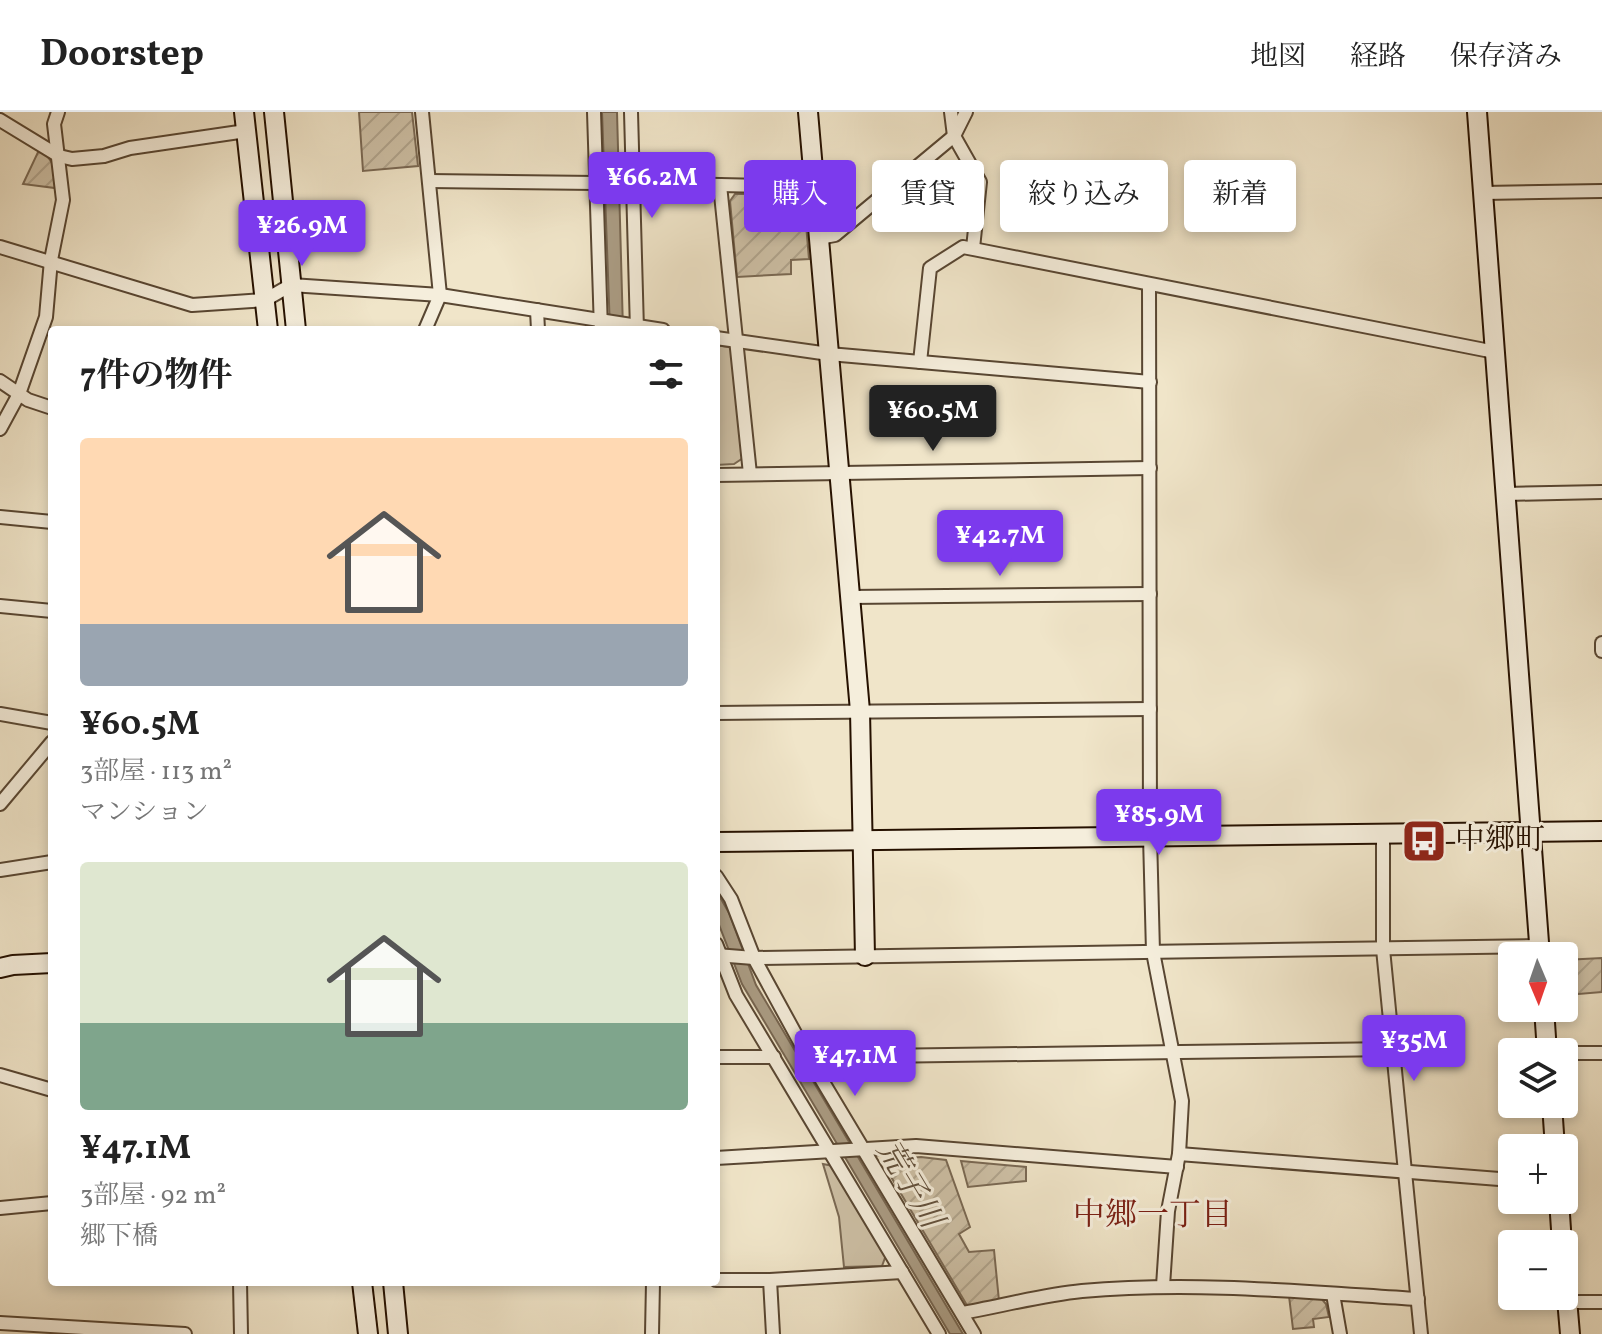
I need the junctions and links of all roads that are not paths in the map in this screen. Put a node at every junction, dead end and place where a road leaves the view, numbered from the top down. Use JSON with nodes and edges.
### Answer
{"nodes":[{"id":1,"x":58,"y":112,"type":"edge"},
{"id":2,"x":244,"y":112,"type":"edge"},
{"id":3,"x":274,"y":112,"type":"edge"},
{"id":4,"x":422,"y":112,"type":"edge"},
{"id":5,"x":594,"y":112,"type":"edge"},
{"id":6,"x":631,"y":112,"type":"edge"},
{"id":7,"x":808,"y":112,"type":"edge"},
{"id":8,"x":951,"y":112,"type":"edge"},
{"id":9,"x":966,"y":112,"type":"edge"},
{"id":10,"x":1477,"y":112,"type":"edge"},
{"id":11,"x":0,"y":120,"type":"edge"},
{"id":12,"x":246,"y":131,"type":"junction"},
{"id":13,"x":954,"y":136,"type":"junction"},
{"id":14,"x":59,"y":156,"type":"junction"},
{"id":15,"x":812,"y":160,"type":"edge"},
{"id":16,"x":429,"y":181,"type":"junction"},
{"id":17,"x":596,"y":183,"type":"junction"},
{"id":18,"x":633,"y":183,"type":"junction"},
{"id":19,"x":720,"y":185,"type":"junction"},
{"id":20,"x":744,"y":186,"type":"edge"},
{"id":21,"x":1602,"y":191,"type":"edge"},
{"id":22,"x":1484,"y":193,"type":"junction"},
{"id":23,"x":819,"y":232,"type":"edge"},
{"id":24,"x":819,"y":238,"type":"junction"},
{"id":25,"x":0,"y":247,"type":"edge"},
{"id":26,"x":973,"y":248,"type":"junction"},
{"id":27,"x":51,"y":260,"type":"junction"},
{"id":28,"x":291,"y":285,"type":"junction"},
{"id":29,"x":1149,"y":285,"type":"junction"},
{"id":30,"x":440,"y":295,"type":"junction"},
{"id":31,"x":265,"y":300,"type":"junction"},
{"id":32,"x":537,"y":310,"type":"junction"},
{"id":33,"x":603,"y":324,"type":"edge"},
{"id":34,"x":268,"y":326,"type":"edge"},
{"id":35,"x":296,"y":326,"type":"edge"},
{"id":36,"x":427,"y":326,"type":"edge"},
{"id":37,"x":538,"y":326,"type":"edge"},
{"id":38,"x":624,"y":326,"type":"edge"},
{"id":39,"x":634,"y":326,"type":"edge"},
{"id":40,"x":720,"y":339,"type":"edge"},
{"id":41,"x":737,"y":341,"type":"junction"},
{"id":42,"x":1495,"y":352,"type":"junction"},
{"id":43,"x":829,"y":354,"type":"junction"},
{"id":44,"x":920,"y":362,"type":"junction"},
{"id":45,"x":0,"y":381,"type":"edge"},
{"id":46,"x":1150,"y":382,"type":"junction"},
{"id":47,"x":19,"y":394,"type":"junction"},
{"id":48,"x":48,"y":406,"type":"edge"},
{"id":49,"x":0,"y":429,"type":"edge"},
{"id":50,"x":1150,"y":468,"type":"junction"},
{"id":51,"x":839,"y":473,"type":"junction"},
{"id":52,"x":750,"y":474,"type":"junction"},
{"id":53,"x":720,"y":475,"type":"edge"},
{"id":54,"x":1602,"y":492,"type":"edge"},
{"id":55,"x":1506,"y":494,"type":"junction"},
{"id":56,"x":0,"y":517,"type":"edge"},
{"id":57,"x":48,"y":522,"type":"edge"},
{"id":58,"x":1150,"y":594,"type":"junction"},
{"id":59,"x":850,"y":597,"type":"junction"},
{"id":60,"x":0,"y":606,"type":"edge"},
{"id":61,"x":48,"y":611,"type":"edge"},
{"id":62,"x":1602,"y":643,"type":"edge"},
{"id":63,"x":1602,"y":651,"type":"edge"},
{"id":64,"x":1150,"y":709,"type":"junction"},
{"id":65,"x":860,"y":711,"type":"junction"},
{"id":66,"x":720,"y":713,"type":"edge"},
{"id":67,"x":0,"y":714,"type":"edge"},
{"id":68,"x":48,"y":722,"type":"edge"},
{"id":69,"x":48,"y":747,"type":"edge"},
{"id":70,"x":0,"y":804,"type":"edge"},
{"id":71,"x":1530,"y":831,"type":"junction"},
{"id":72,"x":1602,"y":831,"type":"edge"},
{"id":73,"x":1383,"y":833,"type":"junction"},
{"id":74,"x":1150,"y":836,"type":"junction"},
{"id":75,"x":862,"y":840,"type":"junction"},
{"id":76,"x":720,"y":842,"type":"edge"},
{"id":77,"x":48,"y":863,"type":"edge"},
{"id":78,"x":0,"y":870,"type":"edge"},
{"id":79,"x":720,"y":882,"type":"edge"},
{"id":80,"x":1538,"y":942,"type":"edge"},
{"id":81,"x":1383,"y":949,"type":"junction"},
{"id":82,"x":1498,"y":950,"type":"edge"},
{"id":83,"x":1153,"y":952,"type":"junction"},
{"id":84,"x":720,"y":953,"type":"edge"},
{"id":85,"x":720,"y":955,"type":"edge"},
{"id":86,"x":865,"y":956,"type":"junction"},
{"id":87,"x":751,"y":958,"type":"junction"},
{"id":88,"x":48,"y":963,"type":"edge"},
{"id":89,"x":0,"y":968,"type":"edge"},
{"id":90,"x":1392,"y":1049,"type":"junction"},
{"id":91,"x":1172,"y":1052,"type":"junction"},
{"id":92,"x":1578,"y":1053,"type":"edge"},
{"id":93,"x":1602,"y":1053,"type":"edge"},
{"id":94,"x":720,"y":1057,"type":"edge"},
{"id":95,"x":774,"y":1057,"type":"junction"},
{"id":96,"x":808,"y":1057,"type":"junction"},
{"id":97,"x":0,"y":1075,"type":"edge"},
{"id":98,"x":48,"y":1089,"type":"edge"},
{"id":99,"x":862,"y":1150,"type":"junction"},
{"id":100,"x":834,"y":1152,"type":"junction"},
{"id":101,"x":720,"y":1158,"type":"edge"},
{"id":102,"x":1178,"y":1161,"type":"junction"},
{"id":103,"x":1405,"y":1172,"type":"junction"},
{"id":104,"x":1498,"y":1179,"type":"edge"},
{"id":105,"x":48,"y":1203,"type":"edge"},
{"id":106,"x":0,"y":1208,"type":"edge"},
{"id":107,"x":902,"y":1272,"type":"junction"},
{"id":108,"x":720,"y":1280,"type":"edge"},
{"id":109,"x":770,"y":1280,"type":"junction"},
{"id":110,"x":240,"y":1286,"type":"edge"},
{"id":111,"x":362,"y":1286,"type":"edge"},
{"id":112,"x":393,"y":1286,"type":"edge"},
{"id":113,"x":653,"y":1286,"type":"edge"},
{"id":114,"x":1163,"y":1286,"type":"junction"},
{"id":115,"x":1333,"y":1294,"type":"junction"},
{"id":116,"x":1418,"y":1299,"type":"junction"},
{"id":117,"x":1578,"y":1302,"type":"edge"},
{"id":118,"x":1602,"y":1302,"type":"edge"},
{"id":119,"x":1568,"y":1310,"type":"edge"},
{"id":120,"x":962,"y":1313,"type":"junction"},
{"id":121,"x":0,"y":1323,"type":"edge"},
{"id":122,"x":185,"y":1334,"type":"edge"},
{"id":123,"x":241,"y":1334,"type":"edge"},
{"id":124,"x":368,"y":1334,"type":"edge"},
{"id":125,"x":398,"y":1334,"type":"edge"},
{"id":126,"x":652,"y":1334,"type":"edge"},
{"id":127,"x":773,"y":1334,"type":"edge"},
{"id":128,"x":939,"y":1334,"type":"edge"},
{"id":129,"x":974,"y":1334,"type":"edge"},
{"id":130,"x":1340,"y":1334,"type":"edge"},
{"id":131,"x":1421,"y":1334,"type":"edge"},
{"id":132,"x":1570,"y":1334,"type":"edge"}],
"edges":[{"from":1,"to":14,"type":"street"},
{"from":2,"to":12,"type":"street"},
{"from":3,"to":28,"type":"street"},
{"from":4,"to":16,"type":"street"},
{"from":5,"to":17,"type":"street"},
{"from":6,"to":18,"type":"street"},
{"from":7,"to":15,"type":"street"},
{"from":8,"to":13,"type":"street"},
{"from":9,"to":13,"type":"street"},
{"from":10,"to":22,"type":"street"},
{"from":11,"to":14,"type":"street"},
{"from":12,"to":14,"type":"street"},
{"from":12,"to":31,"type":"street"},
{"from":13,"to":24,"type":"street"},
{"from":13,"to":26,"type":"street"},
{"from":14,"to":27,"type":"street"},
{"from":16,"to":17,"type":"street"},
{"from":16,"to":30,"type":"street"},
{"from":17,"to":33,"type":"street"},
{"from":18,"to":19,"type":"street"},
{"from":18,"to":39,"type":"street"},
{"from":19,"to":20,"type":"street"},
{"from":19,"to":41,"type":"street"},
{"from":21,"to":22,"type":"street"},
{"from":22,"to":42,"type":"street"},
{"from":23,"to":24,"type":"street"},
{"from":24,"to":43,"type":"street"},
{"from":25,"to":27,"type":"street"},
{"from":26,"to":29,"type":"street"},
{"from":26,"to":44,"type":"street"},
{"from":27,"to":31,"type":"street"},
{"from":27,"to":47,"type":"street"},
{"from":28,"to":30,"type":"street"},
{"from":28,"to":31,"type":"street"},
{"from":28,"to":35,"type":"street"},
{"from":29,"to":42,"type":"street"},
{"from":29,"to":46,"type":"street"},
{"from":30,"to":32,"type":"street"},
{"from":30,"to":36,"type":"street"},
{"from":31,"to":34,"type":"street"},
{"from":32,"to":33,"type":"street"},
{"from":32,"to":37,"type":"street"},
{"from":33,"to":38,"type":"street"},
{"from":40,"to":41,"type":"street"},
{"from":41,"to":43,"type":"street"},
{"from":41,"to":52,"type":"street"},
{"from":42,"to":55,"type":"street"},
{"from":43,"to":44,"type":"street"},
{"from":43,"to":51,"type":"street"},
{"from":44,"to":46,"type":"street"},
{"from":45,"to":47,"type":"street"},
{"from":46,"to":50,"type":"street"},
{"from":47,"to":48,"type":"street"},
{"from":47,"to":49,"type":"street"},
{"from":50,"to":51,"type":"street"},
{"from":50,"to":58,"type":"street"},
{"from":51,"to":52,"type":"street"},
{"from":51,"to":59,"type":"street"},
{"from":52,"to":53,"type":"street"},
{"from":54,"to":55,"type":"street"},
{"from":55,"to":71,"type":"street"},
{"from":56,"to":57,"type":"street"},
{"from":58,"to":59,"type":"street"},
{"from":58,"to":64,"type":"street"},
{"from":59,"to":65,"type":"street"},
{"from":60,"to":61,"type":"street"},
{"from":62,"to":63,"type":"street"},
{"from":64,"to":65,"type":"street"},
{"from":64,"to":74,"type":"street"},
{"from":65,"to":66,"type":"street"},
{"from":65,"to":75,"type":"street"},
{"from":67,"to":68,"type":"street"},
{"from":69,"to":70,"type":"street"},
{"from":71,"to":72,"type":"street"},
{"from":71,"to":73,"type":"street"},
{"from":71,"to":80,"type":"street"},
{"from":73,"to":74,"type":"street"},
{"from":73,"to":81,"type":"street"},
{"from":74,"to":75,"type":"street"},
{"from":74,"to":83,"type":"street"},
{"from":75,"to":76,"type":"street"},
{"from":75,"to":86,"type":"street"},
{"from":77,"to":78,"type":"street"},
{"from":79,"to":87,"type":"street"},
{"from":81,"to":82,"type":"street"},
{"from":81,"to":83,"type":"street"},
{"from":81,"to":90,"type":"street"},
{"from":83,"to":86,"type":"street"},
{"from":83,"to":91,"type":"street"},
{"from":84,"to":87,"type":"street"},
{"from":85,"to":95,"type":"street"},
{"from":86,"to":87,"type":"street"},
{"from":87,"to":96,"type":"street"},
{"from":88,"to":89,"type":"street"},
{"from":90,"to":91,"type":"street"},
{"from":90,"to":103,"type":"street"},
{"from":91,"to":96,"type":"street"},
{"from":91,"to":102,"type":"street"},
{"from":92,"to":93,"type":"street"},
{"from":94,"to":95,"type":"street"},
{"from":95,"to":100,"type":"street"},
{"from":96,"to":99,"type":"street"},
{"from":97,"to":98,"type":"street"},
{"from":99,"to":100,"type":"street"},
{"from":99,"to":102,"type":"street"},
{"from":99,"to":120,"type":"street"},
{"from":100,"to":101,"type":"street"},
{"from":100,"to":107,"type":"street"},
{"from":102,"to":103,"type":"street"},
{"from":102,"to":114,"type":"street"},
{"from":103,"to":104,"type":"street"},
{"from":103,"to":116,"type":"street"},
{"from":105,"to":106,"type":"street"},
{"from":107,"to":109,"type":"street"},
{"from":107,"to":128,"type":"street"},
{"from":108,"to":109,"type":"street"},
{"from":109,"to":127,"type":"street"},
{"from":110,"to":123,"type":"street"},
{"from":111,"to":124,"type":"street"},
{"from":112,"to":125,"type":"street"},
{"from":113,"to":126,"type":"street"},
{"from":114,"to":115,"type":"street"},
{"from":114,"to":120,"type":"street"},
{"from":115,"to":116,"type":"street"},
{"from":115,"to":130,"type":"street"},
{"from":116,"to":131,"type":"street"},
{"from":117,"to":118,"type":"street"},
{"from":119,"to":132,"type":"street"},
{"from":120,"to":129,"type":"street"},
{"from":121,"to":122,"type":"street"}]}
